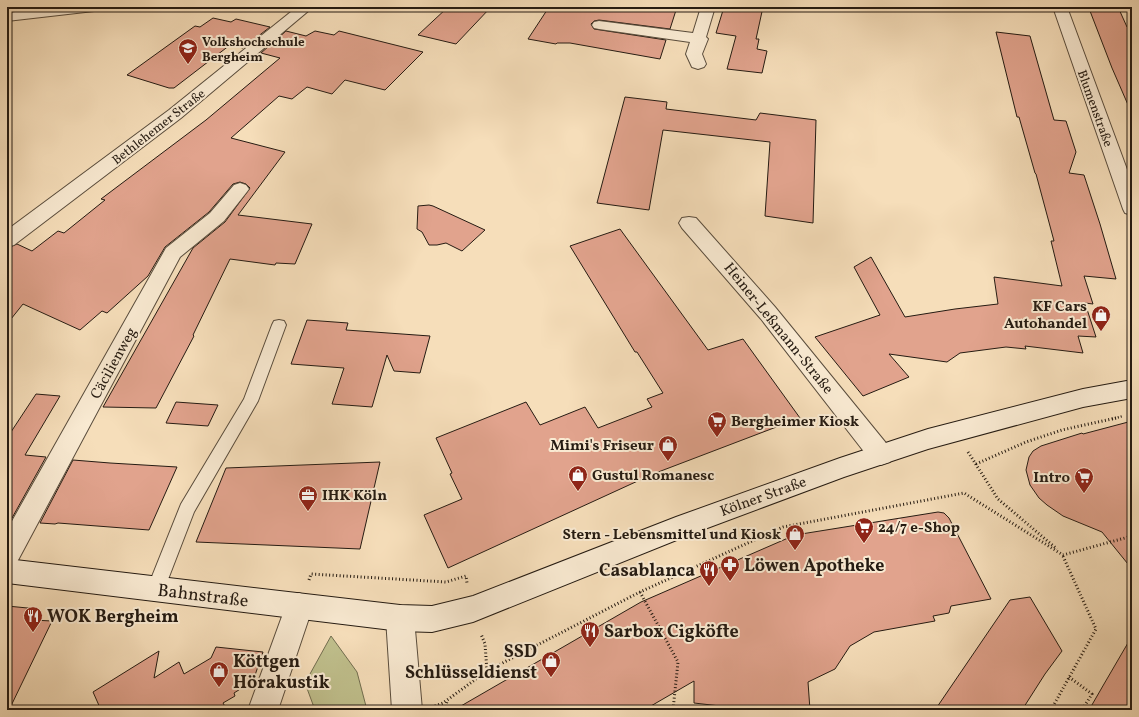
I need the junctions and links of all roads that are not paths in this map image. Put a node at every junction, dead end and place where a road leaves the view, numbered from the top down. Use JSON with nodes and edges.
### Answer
{"nodes":[{"id":1,"x":94,"y":7,"type":"edge"},
{"id":2,"x":280,"y":7,"type":"edge"},
{"id":3,"x":708,"y":7,"type":"edge"},
{"id":4,"x":1060,"y":7,"type":"edge"},
{"id":5,"x":303,"y":9,"type":"edge"},
{"id":6,"x":7,"y":17,"type":"edge"},
{"id":7,"x":599,"y":25,"type":"dead end"},
{"id":8,"x":700,"y":39,"type":"junction"},
{"id":9,"x":698,"y":64,"type":"dead end"},
{"id":10,"x":240,"y":189,"type":"dead end"},
{"id":11,"x":1132,"y":209,"type":"edge"},
{"id":12,"x":688,"y":223,"type":"dead end"},
{"id":13,"x":7,"y":240,"type":"edge"},
{"id":14,"x":279,"y":325,"type":"dead end"},
{"id":15,"x":1132,"y":389,"type":"edge"},
{"id":16,"x":881,"y":455,"type":"junction"},
{"id":17,"x":7,"y":555,"type":"edge"},
{"id":18,"x":7,"y":570,"type":"edge"},
{"id":19,"x":156,"y":589,"type":"junction"},
{"id":20,"x":299,"y":606,"type":"junction"},
{"id":21,"x":400,"y":618,"type":"junction"},
{"id":22,"x":263,"y":710,"type":"edge"},
{"id":23,"x":407,"y":710,"type":"edge"}],
"edges":[{"from":1,"to":6,"type":"street"},
{"from":2,"to":5,"type":"street"},
{"from":3,"to":8,"type":"street"},
{"from":4,"to":11,"type":"street","name":"Blumenstraße"},
{"from":5,"to":13,"type":"street","name":"Bethlehemer Straße"},
{"from":7,"to":8,"type":"street"},
{"from":8,"to":9,"type":"street"},
{"from":10,"to":17,"type":"street","name":"Cäcilienweg"},
{"from":12,"to":16,"type":"street","name":"Heiner-Leßmann-Straße"},
{"from":14,"to":19,"type":"lane"},
{"from":15,"to":16,"type":"street","name":"Kölner Straße"},
{"from":16,"to":21,"type":"street","name":"Kölner Straße"},
{"from":18,"to":19,"type":"street","name":"Bahnstraße"},
{"from":19,"to":20,"type":"street","name":"Bahnstraße"},
{"from":20,"to":21,"type":"street","name":"Bahnstraße"},
{"from":20,"to":22,"type":"street"},
{"from":21,"to":23,"type":"street"}]}
